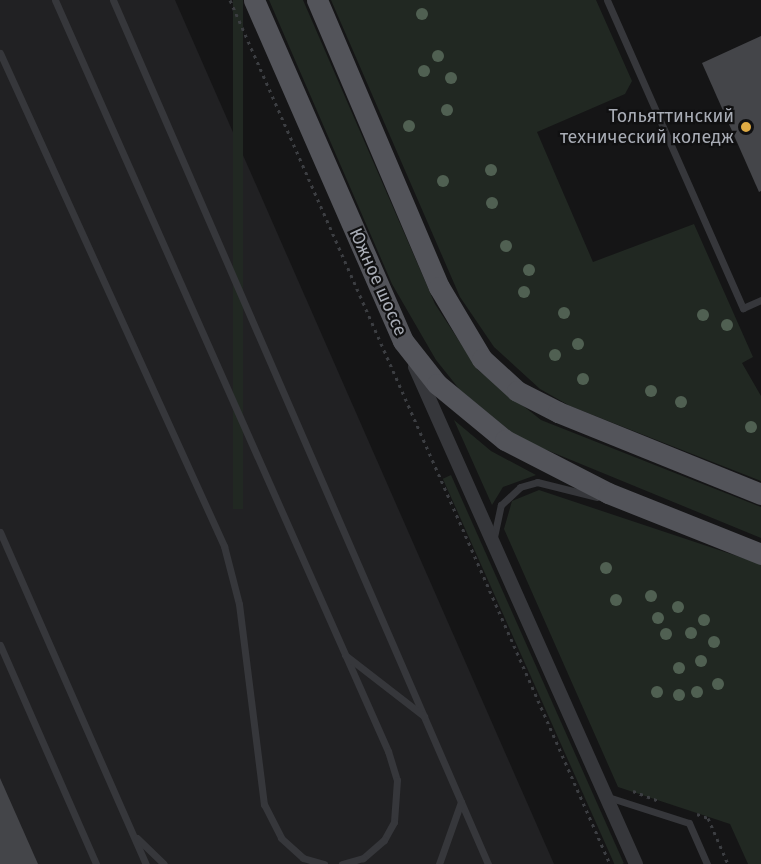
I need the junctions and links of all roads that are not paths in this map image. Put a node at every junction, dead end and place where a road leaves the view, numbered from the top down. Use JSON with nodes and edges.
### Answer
{"nodes":[{"id":1,"x":55,"y":0,"type":"edge"},
{"id":2,"x":113,"y":0,"type":"edge"},
{"id":3,"x":254,"y":0,"type":"edge"},
{"id":4,"x":317,"y":0,"type":"edge"},
{"id":5,"x":607,"y":0,"type":"edge"},
{"id":6,"x":0,"y":53,"type":"edge"},
{"id":7,"x":761,"y":300,"type":"edge"},
{"id":8,"x":403,"y":341,"type":"junction"},
{"id":9,"x":761,"y":494,"type":"edge"},
{"id":10,"x":640,"y":507,"type":"junction"},
{"id":11,"x":0,"y":532,"type":"edge"},
{"id":12,"x":494,"y":539,"type":"junction"},
{"id":13,"x":761,"y":554,"type":"edge"},
{"id":14,"x":0,"y":645,"type":"edge"},
{"id":15,"x":343,"y":653,"type":"junction"},
{"id":16,"x":424,"y":717,"type":"junction"},
{"id":17,"x":607,"y":797,"type":"junction"},
{"id":18,"x":461,"y":802,"type":"junction"},
{"id":19,"x":133,"y":834,"type":"junction"},
{"id":20,"x":96,"y":864,"type":"edge"},
{"id":21,"x":146,"y":864,"type":"edge"},
{"id":22,"x":164,"y":864,"type":"edge"},
{"id":23,"x":324,"y":864,"type":"edge"},
{"id":24,"x":342,"y":864,"type":"edge"},
{"id":25,"x":439,"y":864,"type":"edge"},
{"id":26,"x":488,"y":864,"type":"edge"},
{"id":27,"x":636,"y":864,"type":"edge"},
{"id":28,"x":707,"y":864,"type":"edge"}],
"edges":[{"from":1,"to":15,"type":"lane"},
{"from":2,"to":16,"type":"lane"},
{"from":3,"to":8,"type":"main road","name":"Южное шоссе"},
{"from":4,"to":9,"type":"main road"},
{"from":5,"to":7,"type":"lane"},
{"from":6,"to":23,"type":"lane"},
{"from":8,"to":10,"type":"main road","name":"Южное шоссе"},
{"from":8,"to":12,"type":"street"},
{"from":10,"to":12,"type":"lane"},
{"from":10,"to":13,"type":"main road","name":"Южное шоссе"},
{"from":11,"to":19,"type":"lane"},
{"from":12,"to":17,"type":"street"},
{"from":14,"to":20,"type":"lane"},
{"from":15,"to":16,"type":"lane"},
{"from":15,"to":24,"type":"lane"},
{"from":16,"to":18,"type":"lane"},
{"from":17,"to":27,"type":"street"},
{"from":17,"to":28,"type":"lane"},
{"from":18,"to":25,"type":"lane"},
{"from":18,"to":26,"type":"lane"},
{"from":19,"to":21,"type":"lane"},
{"from":19,"to":22,"type":"lane"}]}
